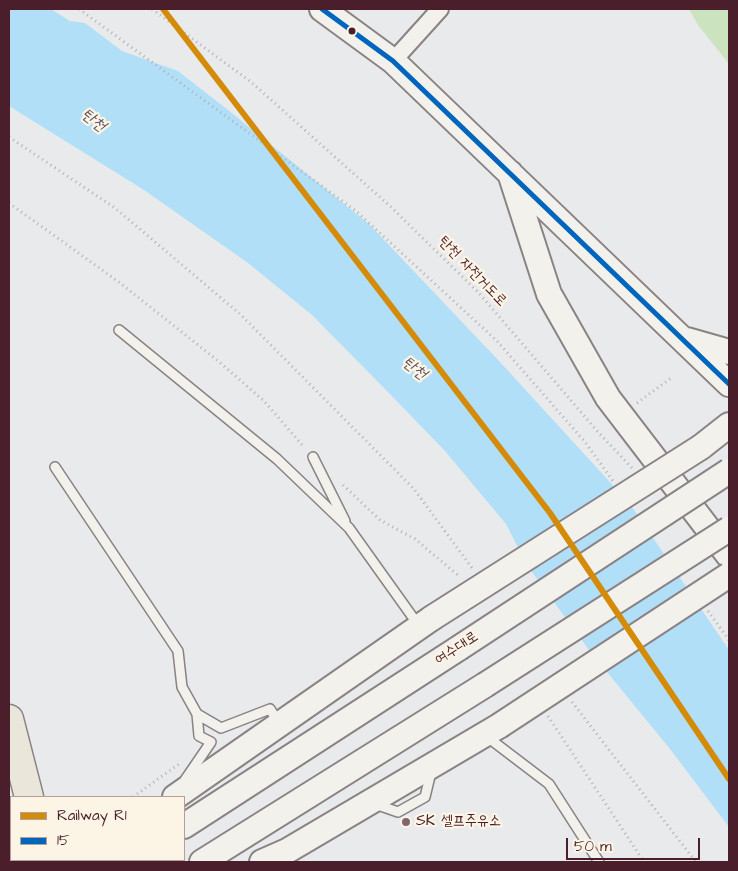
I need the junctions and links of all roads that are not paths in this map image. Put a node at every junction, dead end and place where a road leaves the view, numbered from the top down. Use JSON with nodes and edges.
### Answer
{"nodes":[{"id":1,"x":322,"y":9,"type":"edge"},
{"id":2,"x":440,"y":9,"type":"edge"},
{"id":3,"x":393,"y":61,"type":"junction"},
{"id":4,"x":510,"y":172,"type":"junction"},
{"id":5,"x":119,"y":330,"type":"dead end"},
{"id":6,"x":686,"y":340,"type":"junction"},
{"id":7,"x":729,"y":352,"type":"edge"},
{"id":8,"x":729,"y":384,"type":"edge"},
{"id":9,"x":729,"y":425,"type":"edge"},
{"id":10,"x":313,"y":457,"type":"dead end"},
{"id":11,"x":55,"y":467,"type":"dead end"},
{"id":12,"x":729,"y":471,"type":"edge"},
{"id":13,"x":349,"y":528,"type":"junction"},
{"id":14,"x":729,"y":529,"type":"edge"},
{"id":15,"x":729,"y":556,"type":"edge"},
{"id":16,"x":729,"y":575,"type":"edge"},
{"id":17,"x":425,"y":622,"type":"junction"},
{"id":18,"x":197,"y":714,"type":"junction"},
{"id":19,"x":9,"y":719,"type":"edge"},
{"id":20,"x":280,"y":723,"type":"junction"},
{"id":21,"x":491,"y":730,"type":"junction"},
{"id":22,"x":28,"y":796,"type":"edge"},
{"id":23,"x":176,"y":796,"type":"edge"},
{"id":24,"x":176,"y":796,"type":"edge"},
{"id":25,"x":185,"y":825,"type":"edge"},
{"id":26,"x":202,"y":862,"type":"edge"},
{"id":27,"x":262,"y":862,"type":"edge"},
{"id":28,"x":599,"y":862,"type":"edge"}],
"edges":[{"from":1,"to":3,"type":"main road"},
{"from":2,"to":3,"type":"street"},
{"from":3,"to":4,"type":"main road"},
{"from":4,"to":6,"type":"main road"},
{"from":4,"to":15,"type":"main road"},
{"from":5,"to":13,"type":"lane"},
{"from":6,"to":7,"type":"main road"},
{"from":6,"to":8,"type":"main road"},
{"from":9,"to":17,"type":"main road","bridge":true},
{"from":10,"to":13,"type":"lane"},
{"from":11,"to":18,"type":"lane"},
{"from":12,"to":25,"type":"main road","name":"여수대로","bridge":true},
{"from":13,"to":17,"type":"lane"},
{"from":14,"to":26,"type":"main road","bridge":true},
{"from":16,"to":21,"type":"main road","bridge":true},
{"from":17,"to":20,"type":"main road"},
{"from":18,"to":20,"type":"lane"},
{"from":18,"to":23,"type":"lane"},
{"from":19,"to":22,"type":"highway"},
{"from":20,"to":24,"type":"main road"},
{"from":21,"to":27,"type":"main road"},
{"from":21,"to":28,"type":"lane"}]}
